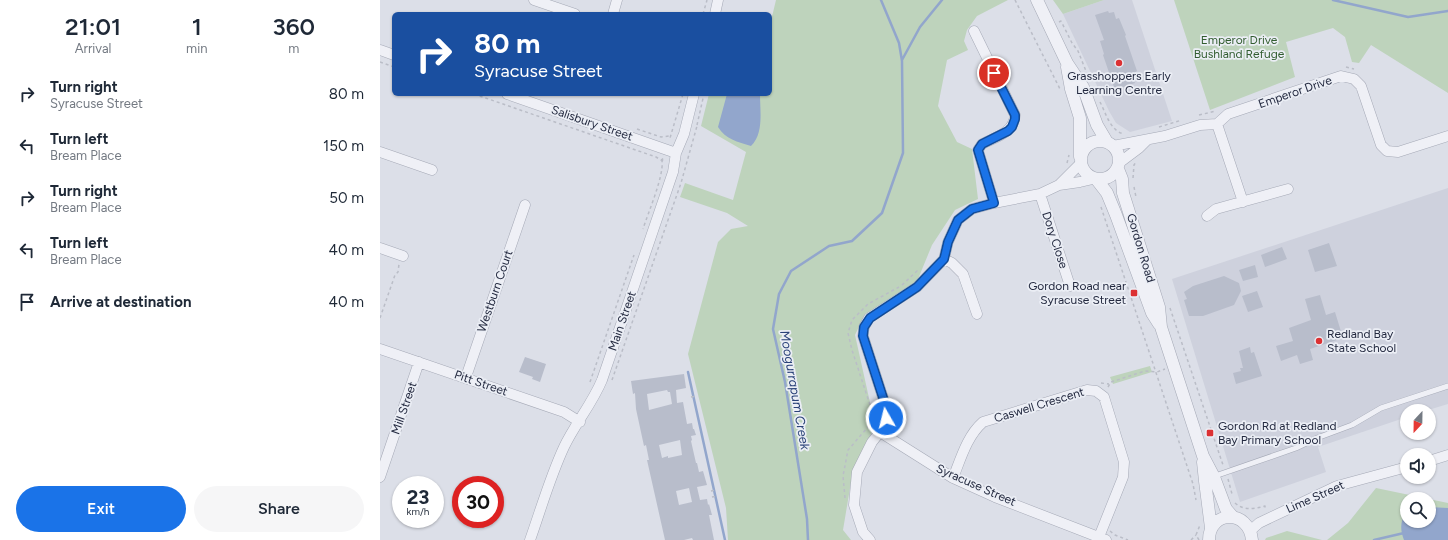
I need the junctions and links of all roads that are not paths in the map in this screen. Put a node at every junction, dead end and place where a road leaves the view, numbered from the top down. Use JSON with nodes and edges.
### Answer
{"nodes":[{"id":1,"x":534,"y":0,"type":"edge"},
{"id":2,"x":617,"y":0,"type":"edge"},
{"id":3,"x":718,"y":0,"type":"edge"},
{"id":4,"x":1037,"y":0,"type":"edge"},
{"id":5,"x":570,"y":12,"type":"edge"},
{"id":6,"x":614,"y":12,"type":"edge"},
{"id":7,"x":715,"y":12,"type":"edge"},
{"id":8,"x":974,"y":31,"type":"dead end"},
{"id":9,"x":380,"y":50,"type":"edge"},
{"id":10,"x":392,"y":54,"type":"edge"},
{"id":11,"x":1067,"y":64,"type":"junction"},
{"id":12,"x":513,"y":96,"type":"edge"},
{"id":13,"x":694,"y":96,"type":"edge"},
{"id":14,"x":1218,"y":124,"type":"junction"},
{"id":15,"x":1448,"y":136,"type":"edge"},
{"id":16,"x":1147,"y":140,"type":"junction"},
{"id":17,"x":1110,"y":144,"type":"junction"},
{"id":18,"x":380,"y":152,"type":"edge"},
{"id":19,"x":676,"y":153,"type":"junction"},
{"id":20,"x":1080,"y":161,"type":"junction"},
{"id":21,"x":1119,"y":166,"type":"junction"},
{"id":22,"x":432,"y":170,"type":"dead end"},
{"id":23,"x":1095,"y":179,"type":"junction"},
{"id":24,"x":1060,"y":185,"type":"junction"},
{"id":25,"x":1288,"y":189,"type":"dead end"},
{"id":26,"x":1040,"y":194,"type":"junction"},
{"id":27,"x":1243,"y":202,"type":"junction"},
{"id":28,"x":994,"y":203,"type":"junction"},
{"id":29,"x":525,"y":205,"type":"dead end"},
{"id":30,"x":1206,"y":216,"type":"dead end"},
{"id":31,"x":380,"y":248,"type":"edge"},
{"id":32,"x":402,"y":255,"type":"road end"},
{"id":33,"x":944,"y":259,"type":"junction"},
{"id":34,"x":1070,"y":286,"type":"dead end"},
{"id":35,"x":977,"y":314,"type":"dead end"},
{"id":36,"x":1161,"y":327,"type":"junction"},
{"id":37,"x":380,"y":349,"type":"edge"},
{"id":38,"x":419,"y":362,"type":"junction"},
{"id":39,"x":466,"y":378,"type":"junction"},
{"id":40,"x":1448,"y":386,"type":"edge"},
{"id":41,"x":580,"y":422,"type":"junction"},
{"id":42,"x":880,"y":432,"type":"junction"},
{"id":43,"x":1448,"y":455,"type":"edge"},
{"id":44,"x":1203,"y":456,"type":"junction"},
{"id":45,"x":1436,"y":458,"type":"edge"},
{"id":46,"x":1400,"y":469,"type":"edge"},
{"id":47,"x":380,"y":477,"type":"edge"},
{"id":48,"x":1214,"y":477,"type":"junction"},
{"id":49,"x":953,"y":478,"type":"junction"},
{"id":50,"x":1233,"y":517,"type":"junction"},
{"id":51,"x":1206,"y":535,"type":"edge"},
{"id":52,"x":1251,"y":535,"type":"edge"},
{"id":53,"x":1104,"y":536,"type":"edge"},
{"id":54,"x":530,"y":540,"type":"edge"},
{"id":55,"x":870,"y":540,"type":"edge"}],
"edges":[{"from":1,"to":5,"type":"street"},
{"from":2,"to":6,"type":"street"},
{"from":3,"to":7,"type":"street"},
{"from":4,"to":11,"type":"street"},
{"from":8,"to":28,"type":"street"},
{"from":9,"to":10,"type":"street"},
{"from":11,"to":17,"type":"street"},
{"from":11,"to":20,"type":"street"},
{"from":12,"to":19,"type":"street","name":"Salisbury Street"},
{"from":13,"to":19,"type":"street","name":"Main Street"},
{"from":14,"to":15,"type":"street","name":"Emperor Drive"},
{"from":14,"to":16,"type":"street"},
{"from":14,"to":27,"type":"street"},
{"from":16,"to":17,"type":"street"},
{"from":16,"to":21,"type":"street"},
{"from":17,"to":20,"type":"street"},
{"from":17,"to":21,"type":"street"},
{"from":18,"to":22,"type":"street"},
{"from":19,"to":41,"type":"street","name":"Main Street"},
{"from":20,"to":23,"type":"street"},
{"from":20,"to":24,"type":"street"},
{"from":21,"to":23,"type":"street"},
{"from":21,"to":36,"type":"street","name":"Gordon Road"},
{"from":23,"to":24,"type":"street"},
{"from":23,"to":36,"type":"street","name":"Gordon Road"},
{"from":24,"to":26,"type":"street"},
{"from":25,"to":27,"type":"street"},
{"from":26,"to":28,"type":"street"},
{"from":26,"to":34,"type":"street","name":"Dory Close"},
{"from":27,"to":30,"type":"street"},
{"from":28,"to":33,"type":"street"},
{"from":29,"to":39,"type":"street","name":"Westburn Court"},
{"from":31,"to":32,"type":"street"},
{"from":33,"to":35,"type":"street"},
{"from":33,"to":42,"type":"street"},
{"from":36,"to":44,"type":"street","name":"Gordon Road"},
{"from":37,"to":38,"type":"street","name":"Pitt Street"},
{"from":38,"to":39,"type":"street","name":"Pitt Street"},
{"from":38,"to":47,"type":"street","name":"Mill Street"},
{"from":39,"to":41,"type":"street","name":"Pitt Street"},
{"from":40,"to":48,"type":"lane"},
{"from":41,"to":54,"type":"street","name":"Main Street"},
{"from":42,"to":49,"type":"street","name":"Syracuse Street"},
{"from":42,"to":55,"type":"street"},
{"from":43,"to":45,"type":"street"},
{"from":44,"to":48,"type":"street","name":"Gordon Road"},
{"from":44,"to":51,"type":"street","name":"Gordon Road"},
{"from":46,"to":52,"type":"street","name":"Lime Street"},
{"from":48,"to":50,"type":"street","name":"Gordon Road"},
{"from":49,"to":53,"type":"street","name":"Syracuse Street"},
{"from":49,"to":53,"type":"street","name":"Caswell Crescent"},
{"from":50,"to":51,"type":"street"},
{"from":50,"to":52,"type":"street","name":"Gordon Road"}]}
